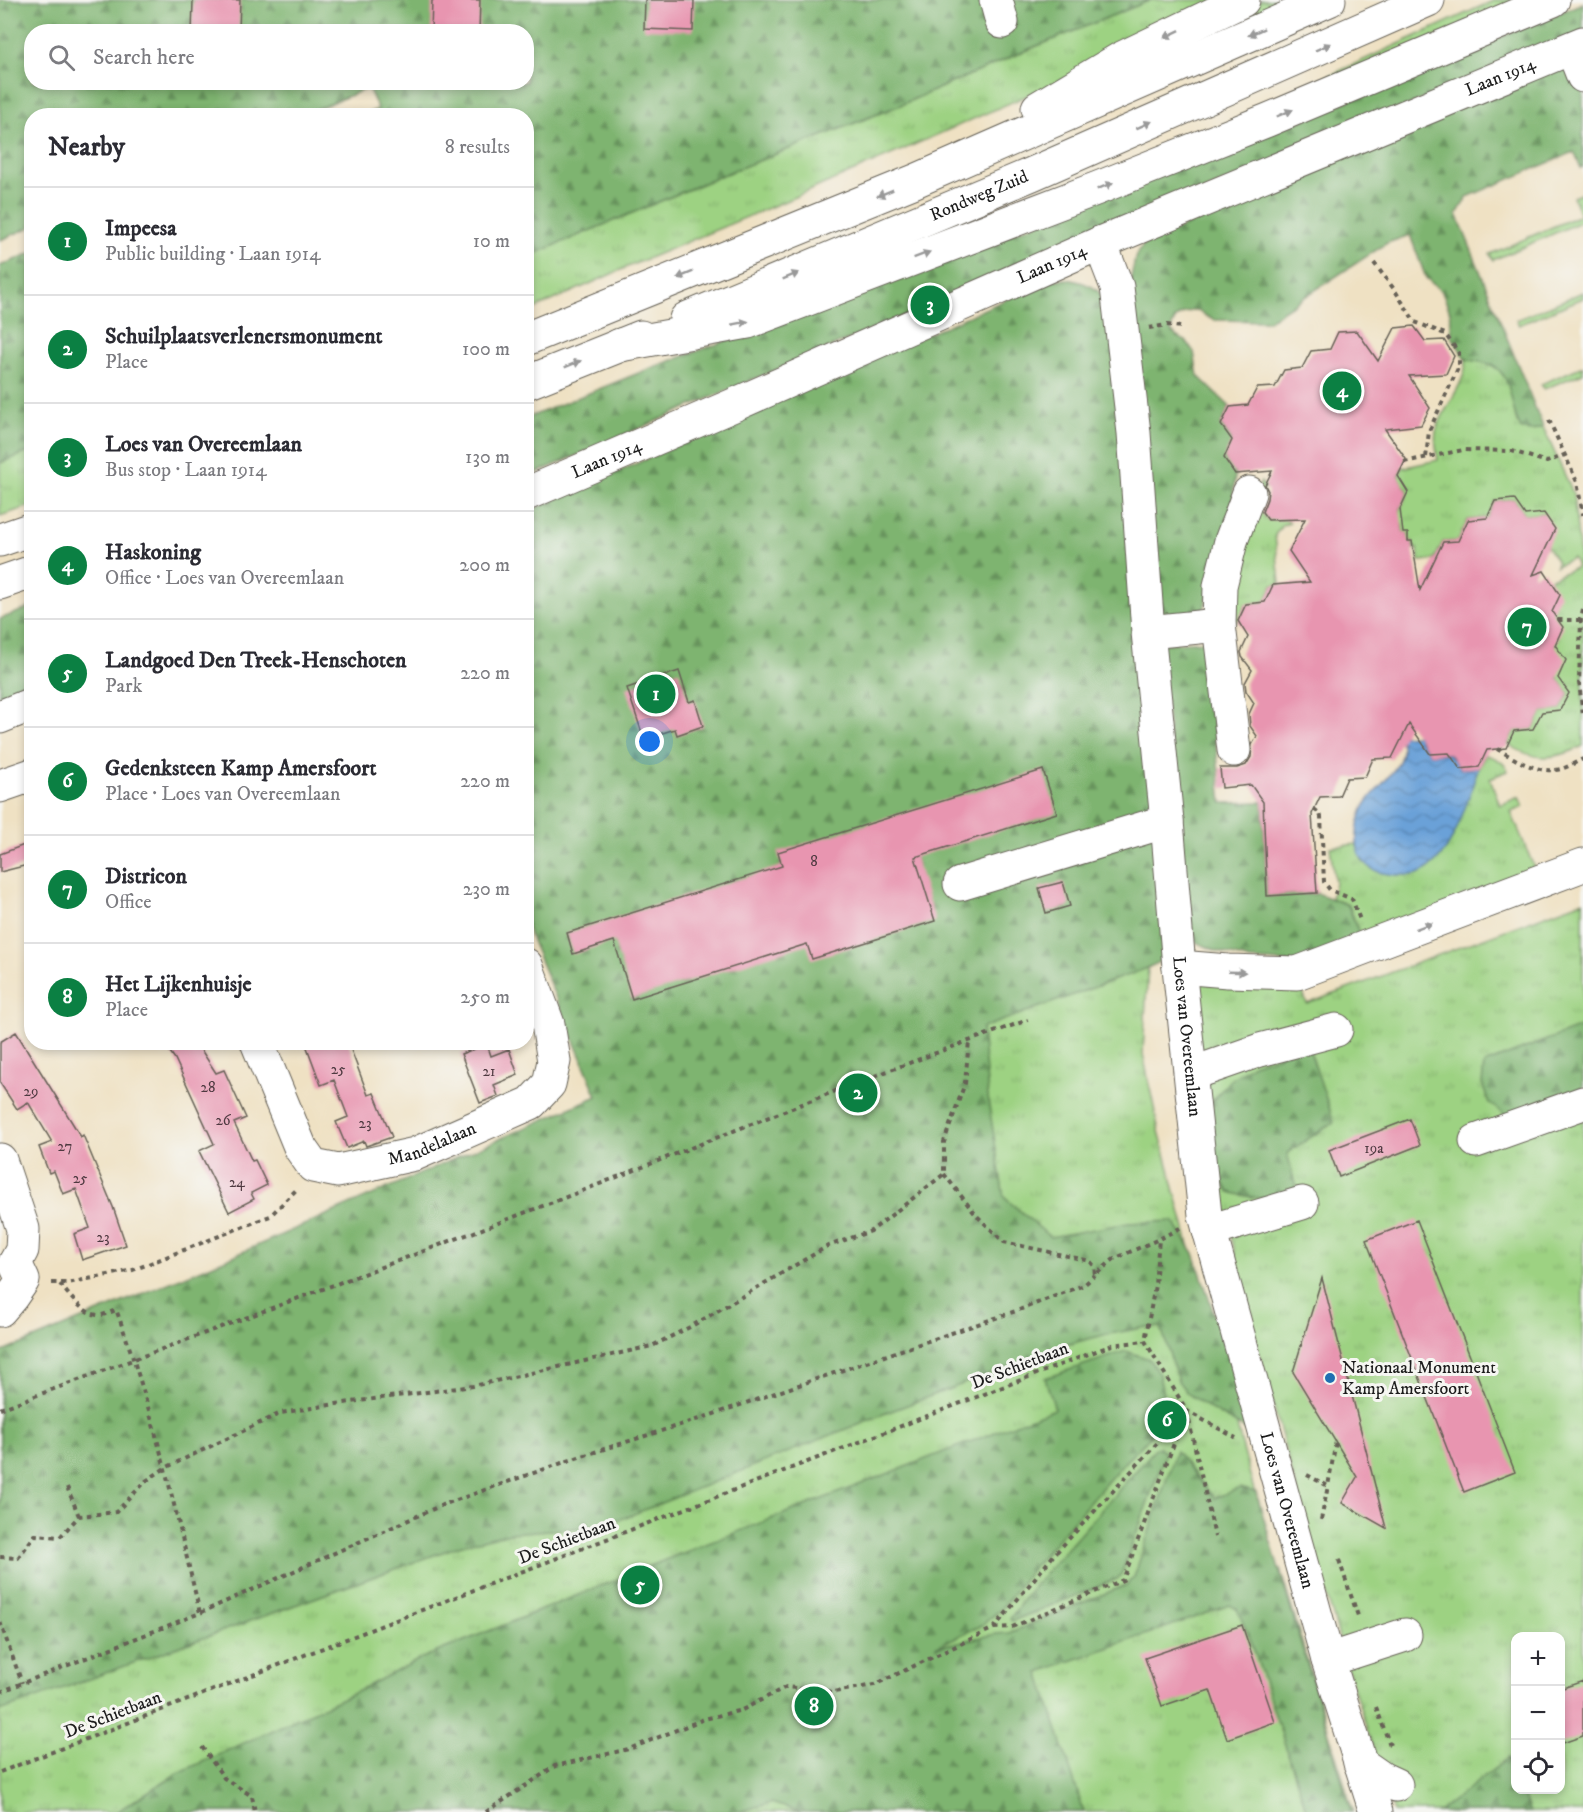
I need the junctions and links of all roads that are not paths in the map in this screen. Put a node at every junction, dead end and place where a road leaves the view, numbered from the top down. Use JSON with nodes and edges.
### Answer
{"nodes":[{"id":1,"x":1243,"y":0,"type":"edge"},
{"id":2,"x":1329,"y":0,"type":"edge"},
{"id":3,"x":1428,"y":0,"type":"edge"},
{"id":4,"x":1553,"y":0,"type":"edge"},
{"id":5,"x":1579,"y":56,"type":"edge"},
{"id":6,"x":915,"y":181,"type":"junction"},
{"id":7,"x":1100,"y":243,"type":"junction"},
{"id":8,"x":534,"y":336,"type":"edge"},
{"id":9,"x":620,"y":345,"type":"junction"},
{"id":10,"x":534,"y":380,"type":"edge"},
{"id":11,"x":534,"y":491,"type":"edge"},
{"id":12,"x":1249,"y":493,"type":"dead end"},
{"id":13,"x":24,"y":532,"type":"edge"},
{"id":14,"x":0,"y":540,"type":"edge"},
{"id":15,"x":24,"y":575,"type":"edge"},
{"id":16,"x":0,"y":583,"type":"edge"},
{"id":17,"x":1219,"y":625,"type":"junction"},
{"id":18,"x":1148,"y":632,"type":"junction"},
{"id":19,"x":24,"y":707,"type":"edge"},
{"id":20,"x":0,"y":717,"type":"edge"},
{"id":21,"x":1234,"y":750,"type":"dead end"},
{"id":22,"x":24,"y":778,"type":"edge"},
{"id":23,"x":0,"y":786,"type":"edge"},
{"id":24,"x":1167,"y":822,"type":"junction"},
{"id":25,"x":1583,"y":865,"type":"edge"},
{"id":26,"x":960,"y":884,"type":"dead end"},
{"id":27,"x":1179,"y":967,"type":"junction"},
{"id":28,"x":534,"y":986,"type":"edge"},
{"id":29,"x":1336,"y":1030,"type":"dead end"},
{"id":30,"x":260,"y":1050,"type":"edge"},
{"id":31,"x":1191,"y":1074,"type":"junction"},
{"id":32,"x":1583,"y":1103,"type":"edge"},
{"id":33,"x":1476,"y":1141,"type":"dead end"},
{"id":34,"x":0,"y":1160,"type":"edge"},
{"id":35,"x":1302,"y":1203,"type":"dead end"},
{"id":36,"x":1207,"y":1223,"type":"junction"},
{"id":37,"x":13,"y":1268,"type":"edge"},
{"id":38,"x":0,"y":1310,"type":"edge"},
{"id":39,"x":1405,"y":1635,"type":"dead end"},
{"id":40,"x":1328,"y":1660,"type":"junction"},
{"id":41,"x":1360,"y":1763,"type":"junction"},
{"id":42,"x":1396,"y":1785,"type":"dead end"},
{"id":43,"x":1376,"y":1812,"type":"edge"}],
"edges":[{"from":1,"to":6,"type":"street","one_way":true},
{"from":2,"to":6,"type":"street","one_way":true},
{"from":9,"to":3,"type":"street","name":"Rondweg Zuid","one_way":true},
{"from":9,"to":4,"type":"street","one_way":true},
{"from":5,"to":7,"type":"street","name":"Laan 1914"},
{"from":6,"to":8,"type":"street","one_way":true},
{"from":7,"to":11,"type":"street","name":"Laan 1914"},
{"from":7,"to":18,"type":"street","name":"Loes van Overeemlaan"},
{"from":10,"to":9,"type":"street","name":"Rondweg Zuid","one_way":true},
{"from":12,"to":17,"type":"street"},
{"from":13,"to":14,"type":"street"},
{"from":15,"to":16,"type":"street"},
{"from":17,"to":18,"type":"street"},
{"from":17,"to":21,"type":"street"},
{"from":18,"to":24,"type":"street","name":"Loes van Overeemlaan"},
{"from":19,"to":20,"type":"street"},
{"from":22,"to":23,"type":"street"},
{"from":24,"to":26,"type":"street"},
{"from":24,"to":27,"type":"street","name":"Loes van Overeemlaan"},
{"from":27,"to":25,"type":"street","one_way":true},
{"from":27,"to":31,"type":"street","name":"Loes van Overeemlaan"},
{"from":28,"to":30,"type":"street","name":"Mandelalaan"},
{"from":29,"to":31,"type":"street"},
{"from":31,"to":36,"type":"street","name":"Loes van Overeemlaan"},
{"from":32,"to":33,"type":"street"},
{"from":34,"to":37,"type":"street"},
{"from":35,"to":36,"type":"street"},
{"from":36,"to":40,"type":"street","name":"Loes van Overeemlaan"},
{"from":37,"to":38,"type":"street"},
{"from":39,"to":40,"type":"street"},
{"from":40,"to":41,"type":"street","name":"Loes van Overeemlaan"},
{"from":41,"to":42,"type":"street"},
{"from":41,"to":43,"type":"street","name":"Loes van Overeemlaan"}]}
